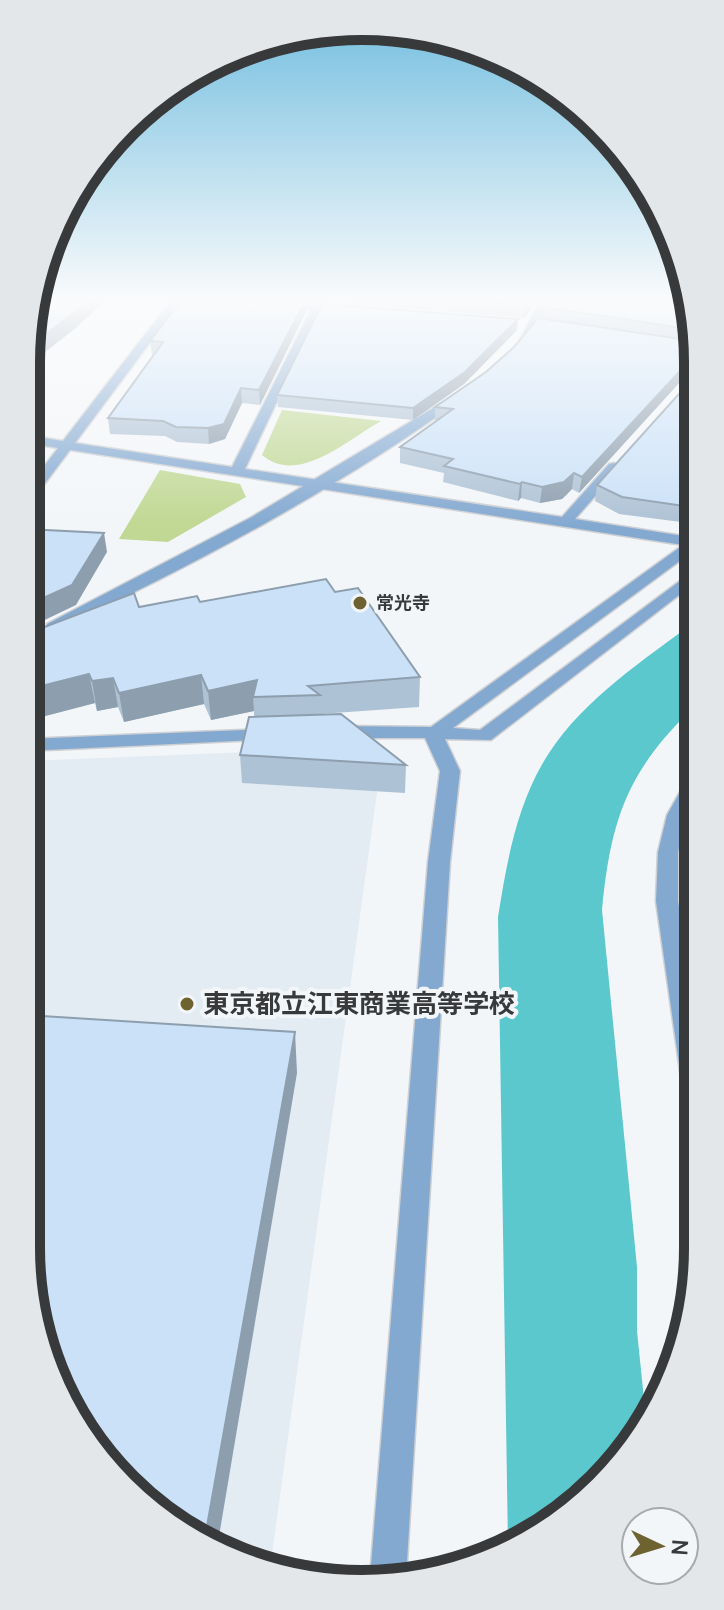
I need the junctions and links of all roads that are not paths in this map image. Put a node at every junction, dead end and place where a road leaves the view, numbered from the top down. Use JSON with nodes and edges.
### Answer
{"nodes":[{"id":1,"x":120,"y":376,"type":"edge"},
{"id":2,"x":282,"y":376,"type":"edge"},
{"id":3,"x":462,"y":394,"type":"edge"},
{"id":4,"x":40,"y":441,"type":"edge"},
{"id":5,"x":67,"y":446,"type":"junction"},
{"id":6,"x":626,"y":454,"type":"edge"},
{"id":7,"x":237,"y":471,"type":"junction"},
{"id":8,"x":40,"y":481,"type":"edge"},
{"id":9,"x":317,"y":484,"type":"junction"},
{"id":10,"x":566,"y":521,"type":"junction"},
{"id":11,"x":684,"y":540,"type":"edge"},
{"id":12,"x":684,"y":550,"type":"edge"},
{"id":13,"x":684,"y":583,"type":"edge"},
{"id":14,"x":40,"y":631,"type":"edge"},
{"id":15,"x":433,"y":734,"type":"junction"},
{"id":16,"x":40,"y":744,"type":"edge"},
{"id":17,"x":684,"y":805,"type":"edge"},
{"id":18,"x":684,"y":1013,"type":"edge"},
{"id":19,"x":389,"y":1568,"type":"edge"}],
"edges":[{"from":1,"to":5,"type":"street"},
{"from":2,"to":7,"type":"street"},
{"from":3,"to":9,"type":"street"},
{"from":4,"to":5,"type":"street"},
{"from":5,"to":7,"type":"street"},
{"from":5,"to":8,"type":"street"},
{"from":6,"to":10,"type":"street"},
{"from":7,"to":9,"type":"street"},
{"from":9,"to":10,"type":"street"},
{"from":9,"to":14,"type":"street"},
{"from":10,"to":11,"type":"street"},
{"from":12,"to":15,"type":"street"},
{"from":13,"to":15,"type":"street"},
{"from":15,"to":16,"type":"street"},
{"from":15,"to":19,"type":"street"},
{"from":17,"to":18,"type":"street"}]}
